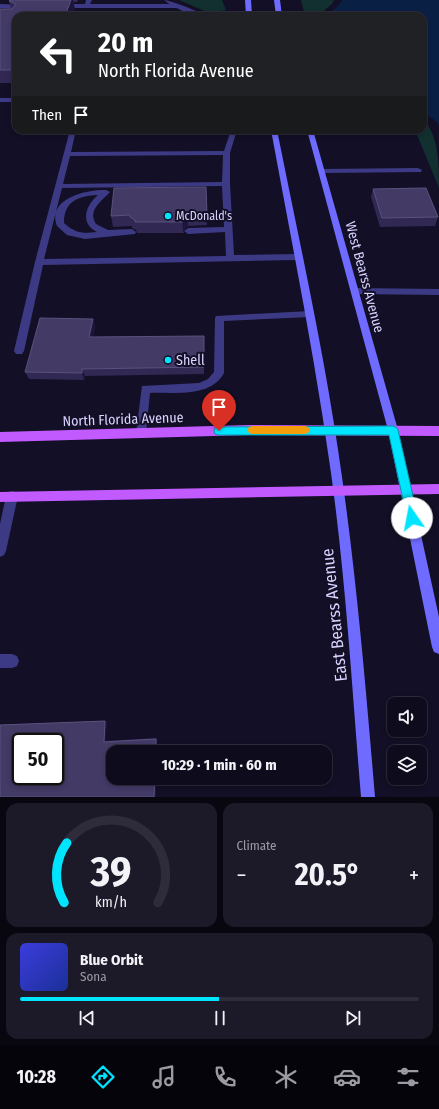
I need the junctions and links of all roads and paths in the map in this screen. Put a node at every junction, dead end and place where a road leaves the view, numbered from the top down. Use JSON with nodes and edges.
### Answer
{"nodes":[{"id":1,"x":90,"y":0,"type":"edge"},
{"id":2,"x":167,"y":0,"type":"edge"},
{"id":3,"x":248,"y":0,"type":"edge"},
{"id":4,"x":277,"y":0,"type":"edge"},
{"id":5,"x":0,"y":6,"type":"edge"},
{"id":6,"x":30,"y":6,"type":"edge"},
{"id":7,"x":51,"y":6,"type":"edge"},
{"id":8,"x":87,"y":6,"type":"junction"},
{"id":9,"x":177,"y":6,"type":"junction"},
{"id":10,"x":193,"y":12,"type":"edge"},
{"id":11,"x":249,"y":12,"type":"edge"},
{"id":12,"x":278,"y":12,"type":"edge"},
{"id":13,"x":0,"y":100,"type":"edge"},
{"id":14,"x":12,"y":100,"type":"edge"},
{"id":15,"x":71,"y":134,"type":"edge"},
{"id":16,"x":233,"y":134,"type":"edge"},
{"id":17,"x":275,"y":134,"type":"edge"},
{"id":18,"x":311,"y":134,"type":"edge"},
{"id":19,"x":227,"y":153,"type":"junction"},
{"id":20,"x":67,"y":154,"type":"junction"},
{"id":21,"x":418,"y":170,"type":"dead end"},
{"id":22,"x":322,"y":171,"type":"junction"},
{"id":23,"x":167,"y":184,"type":"junction"},
{"id":24,"x":226,"y":184,"type":"junction"},
{"id":25,"x":58,"y":186,"type":"junction"},
{"id":26,"x":106,"y":192,"type":"junction"},
{"id":27,"x":228,"y":229,"type":"junction"},
{"id":28,"x":188,"y":231,"type":"edge"},
{"id":29,"x":132,"y":232,"type":"edge"},
{"id":30,"x":107,"y":233,"type":"junction"},
{"id":31,"x":298,"y":257,"type":"junction"},
{"id":32,"x":230,"y":258,"type":"junction"},
{"id":33,"x":39,"y":262,"type":"junction"},
{"id":34,"x":355,"y":291,"type":"junction"},
{"id":35,"x":439,"y":292,"type":"edge"},
{"id":36,"x":310,"y":314,"type":"junction"},
{"id":37,"x":19,"y":351,"type":"dead end"},
{"id":38,"x":330,"y":430,"type":"junction"},
{"id":39,"x":393,"y":430,"type":"junction"},
{"id":40,"x":439,"y":431,"type":"edge"},
{"id":41,"x":141,"y":433,"type":"junction"},
{"id":42,"x":0,"y":437,"type":"edge"},
{"id":43,"x":439,"y":489,"type":"edge"},
{"id":44,"x":339,"y":490,"type":"junction"},
{"id":45,"x":406,"y":490,"type":"junction"},
{"id":46,"x":12,"y":496,"type":"junction"},
{"id":47,"x":0,"y":497,"type":"edge"},
{"id":48,"x":0,"y":551,"type":"edge"},
{"id":49,"x":439,"y":647,"type":"edge"},
{"id":50,"x":368,"y":797,"type":"edge"}],
"edges":[{"from":1,"to":8,"type":"street"},
{"from":2,"to":9,"type":"street"},
{"from":3,"to":11,"type":"main road"},
{"from":4,"to":12,"type":"main road"},
{"from":5,"to":6,"type":"street"},
{"from":7,"to":8,"type":"street"},
{"from":8,"to":9,"type":"street"},
{"from":9,"to":10,"type":"street"},
{"from":13,"to":14,"type":"street"},
{"from":15,"to":20,"type":"street"},
{"from":16,"to":19,"type":"street"},
{"from":17,"to":31,"type":"main road"},
{"from":18,"to":22,"type":"main road","name":"West Bearss Avenue"},
{"from":19,"to":20,"type":"street"},
{"from":19,"to":24,"type":"street"},
{"from":20,"to":25,"type":"street"},
{"from":21,"to":22,"type":"street"},
{"from":22,"to":34,"type":"main road","name":"West Bearss Avenue"},
{"from":23,"to":24,"type":"street"},
{"from":23,"to":25,"type":"street"},
{"from":23,"to":26,"type":"street"},
{"from":24,"to":27,"type":"street"},
{"from":25,"to":33,"type":"street"},
{"from":26,"to":30,"type":"street"},
{"from":26,"to":30,"type":"street"},
{"from":27,"to":28,"type":"street"},
{"from":27,"to":32,"type":"street"},
{"from":29,"to":30,"type":"street"},
{"from":31,"to":32,"type":"street"},
{"from":31,"to":36,"type":"main road"},
{"from":32,"to":33,"type":"street"},
{"from":33,"to":37,"type":"street"},
{"from":34,"to":35,"type":"street"},
{"from":34,"to":39,"type":"main road","name":"West Bearss Avenue"},
{"from":36,"to":38,"type":"main road"},
{"from":36,"to":41,"type":"street"},
{"from":38,"to":39,"type":"main road","name":"North Florida Avenue"},
{"from":38,"to":41,"type":"main road","name":"North Florida Avenue"},
{"from":38,"to":44,"type":"main road","name":"East Bearss Avenue"},
{"from":39,"to":40,"type":"main road","name":"North Florida Avenue"},
{"from":39,"to":45,"type":"main road"},
{"from":41,"to":42,"type":"main road","name":"North Florida Avenue"},
{"from":43,"to":45,"type":"main road"},
{"from":44,"to":45,"type":"main road"},
{"from":44,"to":46,"type":"main road"},
{"from":44,"to":50,"type":"main road","name":"East Bearss Avenue"},
{"from":45,"to":49,"type":"main road"},
{"from":46,"to":47,"type":"main road"},
{"from":46,"to":48,"type":"street"}]}
